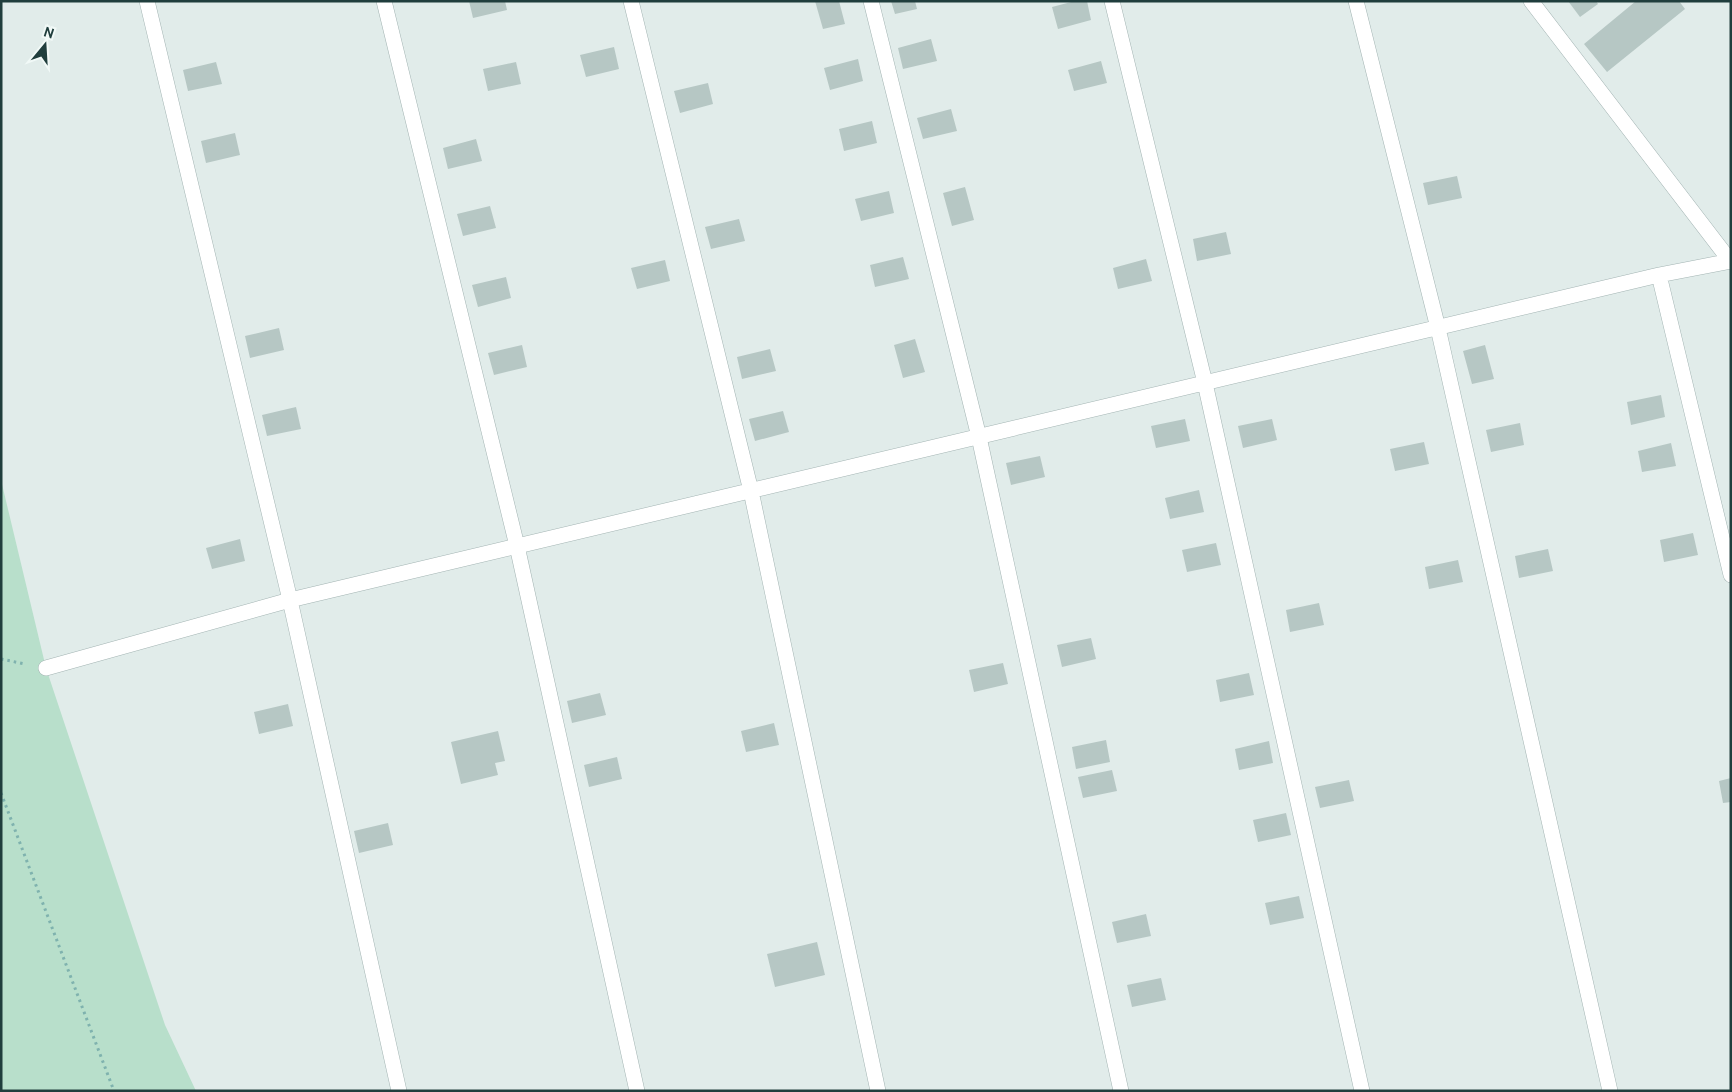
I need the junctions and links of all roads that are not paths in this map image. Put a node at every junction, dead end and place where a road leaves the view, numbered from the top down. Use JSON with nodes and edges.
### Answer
{"nodes":[{"id":1,"x":146,"y":1,"type":"edge"},
{"id":2,"x":384,"y":1,"type":"edge"},
{"id":3,"x":631,"y":1,"type":"edge"},
{"id":4,"x":871,"y":1,"type":"edge"},
{"id":5,"x":1112,"y":1,"type":"edge"},
{"id":6,"x":1356,"y":1,"type":"edge"},
{"id":7,"x":1531,"y":1,"type":"edge"},
{"id":8,"x":1731,"y":262,"type":"edge"},
{"id":9,"x":1659,"y":275,"type":"junction"},
{"id":10,"x":1438,"y":328,"type":"junction"},
{"id":11,"x":1205,"y":383,"type":"junction"},
{"id":12,"x":979,"y":437,"type":"junction"},
{"id":13,"x":751,"y":491,"type":"junction"},
{"id":14,"x":517,"y":546,"type":"junction"},
{"id":15,"x":1731,"y":575,"type":"edge"},
{"id":16,"x":290,"y":600,"type":"junction"},
{"id":17,"x":46,"y":668,"type":"dead end"},
{"id":18,"x":399,"y":1091,"type":"edge"},
{"id":19,"x":637,"y":1091,"type":"edge"},
{"id":20,"x":878,"y":1091,"type":"edge"},
{"id":21,"x":1121,"y":1091,"type":"edge"},
{"id":22,"x":1362,"y":1091,"type":"edge"},
{"id":23,"x":1610,"y":1091,"type":"edge"}],
"edges":[{"from":1,"to":16,"type":"street"},
{"from":2,"to":14,"type":"street"},
{"from":3,"to":13,"type":"street"},
{"from":4,"to":12,"type":"street"},
{"from":5,"to":11,"type":"street"},
{"from":6,"to":10,"type":"street"},
{"from":7,"to":8,"type":"street"},
{"from":8,"to":9,"type":"street"},
{"from":9,"to":10,"type":"street"},
{"from":9,"to":15,"type":"street"},
{"from":10,"to":11,"type":"street"},
{"from":10,"to":23,"type":"street"},
{"from":11,"to":12,"type":"street"},
{"from":11,"to":22,"type":"street"},
{"from":12,"to":13,"type":"street"},
{"from":12,"to":21,"type":"street"},
{"from":13,"to":14,"type":"street"},
{"from":13,"to":20,"type":"street"},
{"from":14,"to":16,"type":"street"},
{"from":14,"to":19,"type":"street"},
{"from":16,"to":17,"type":"street"},
{"from":16,"to":18,"type":"street"}]}
